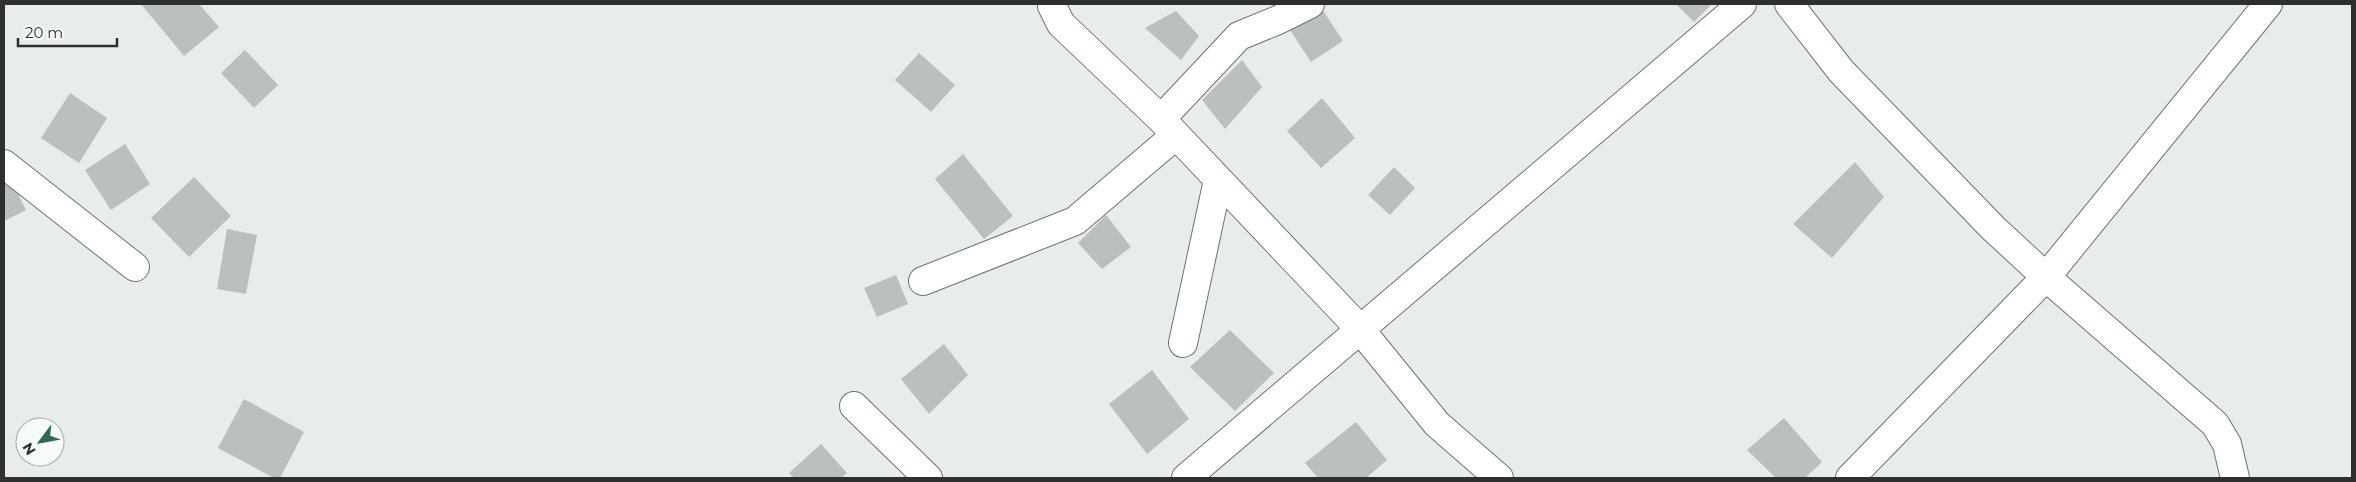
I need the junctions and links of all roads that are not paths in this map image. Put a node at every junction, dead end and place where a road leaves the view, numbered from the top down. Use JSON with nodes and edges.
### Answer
{"nodes":[{"id":1,"x":1053,"y":4,"type":"edge"},
{"id":2,"x":1310,"y":4,"type":"edge"},
{"id":3,"x":1742,"y":4,"type":"edge"},
{"id":4,"x":1789,"y":4,"type":"edge"},
{"id":5,"x":2268,"y":4,"type":"edge"},
{"id":6,"x":1168,"y":127,"type":"junction"},
{"id":7,"x":4,"y":164,"type":"edge"},
{"id":8,"x":1218,"y":180,"type":"junction"},
{"id":9,"x":135,"y":266,"type":"dead end"},
{"id":10,"x":2046,"y":277,"type":"junction"},
{"id":11,"x":923,"y":281,"type":"dead end"},
{"id":12,"x":1359,"y":328,"type":"junction"},
{"id":13,"x":1183,"y":343,"type":"dead end"},
{"id":14,"x":854,"y":406,"type":"dead end"},
{"id":15,"x":928,"y":478,"type":"edge"},
{"id":16,"x":1186,"y":478,"type":"edge"},
{"id":17,"x":1499,"y":478,"type":"edge"},
{"id":18,"x":1850,"y":478,"type":"edge"},
{"id":19,"x":2235,"y":478,"type":"edge"}],
"edges":[{"from":1,"to":6,"type":"street"},
{"from":2,"to":6,"type":"street"},
{"from":3,"to":12,"type":"street"},
{"from":4,"to":10,"type":"street"},
{"from":5,"to":10,"type":"street"},
{"from":6,"to":8,"type":"street"},
{"from":6,"to":11,"type":"street"},
{"from":7,"to":9,"type":"street"},
{"from":8,"to":12,"type":"street"},
{"from":8,"to":13,"type":"street"},
{"from":10,"to":18,"type":"street"},
{"from":10,"to":19,"type":"street"},
{"from":12,"to":16,"type":"street"},
{"from":12,"to":17,"type":"street"},
{"from":14,"to":15,"type":"street"}]}
